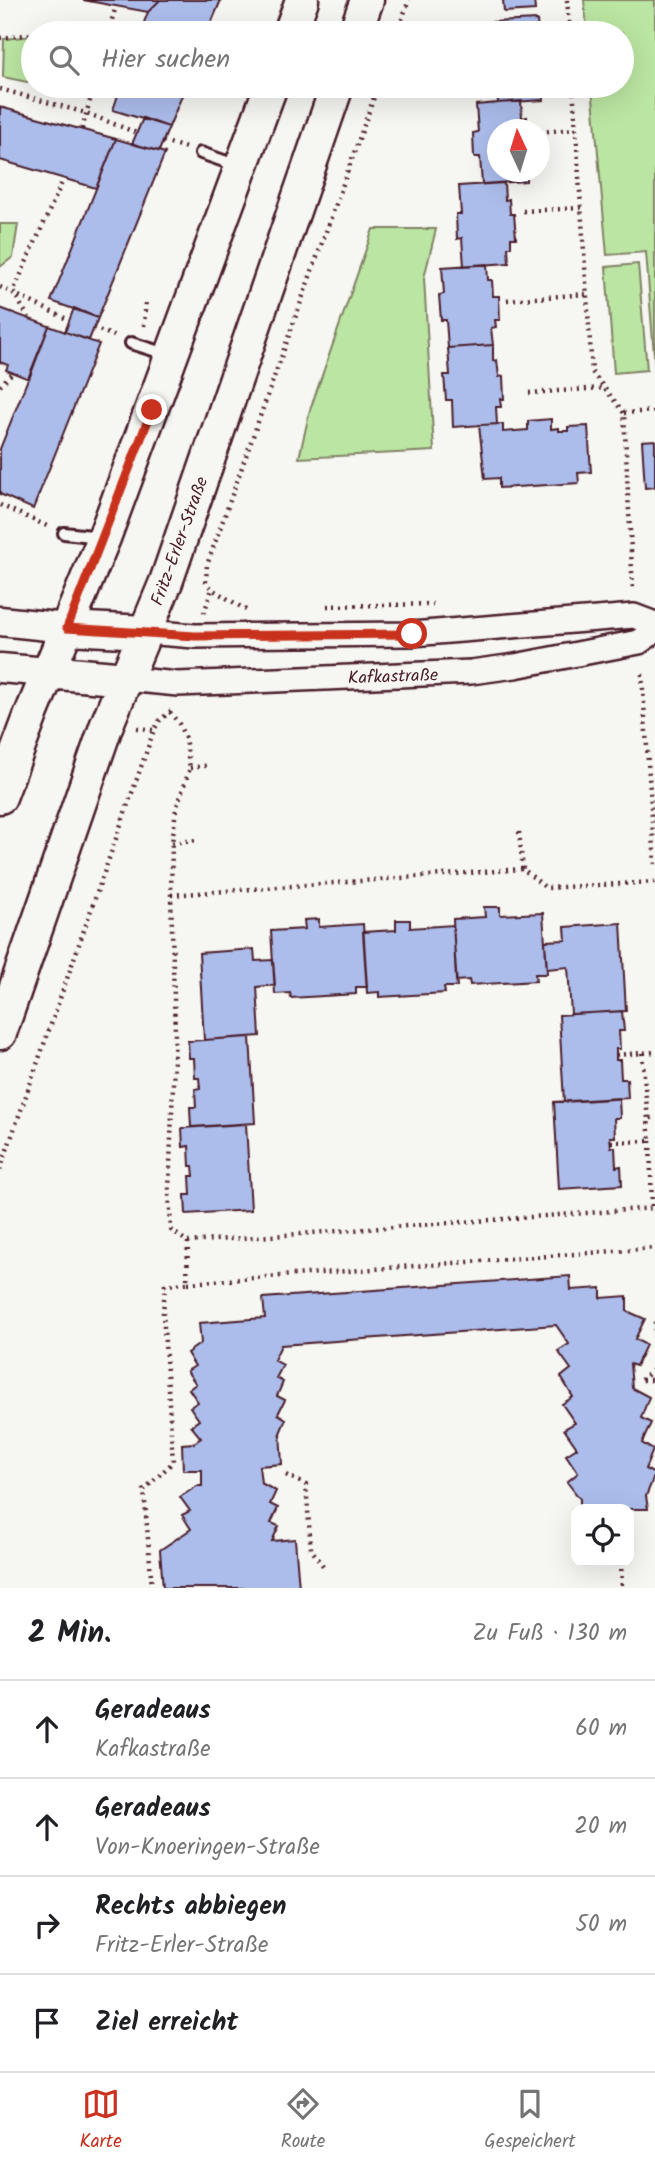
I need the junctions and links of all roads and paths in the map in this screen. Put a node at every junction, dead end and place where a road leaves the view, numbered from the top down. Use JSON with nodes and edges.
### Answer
{"nodes":[{"id":1,"x":302,"y":0,"type":"edge"},
{"id":2,"x":367,"y":0,"type":"edge"},
{"id":3,"x":408,"y":0,"type":"edge"},
{"id":4,"x":567,"y":0,"type":"edge"},
{"id":5,"x":116,"y":6,"type":"dead end"},
{"id":6,"x":111,"y":21,"type":"edge"},
{"id":7,"x":294,"y":21,"type":"edge"},
{"id":8,"x":359,"y":21,"type":"edge"},
{"id":9,"x":401,"y":21,"type":"edge"},
{"id":10,"x":569,"y":21,"type":"edge"},
{"id":11,"x":21,"y":36,"type":"edge"},
{"id":12,"x":0,"y":40,"type":"edge"},
{"id":13,"x":0,"y":89,"type":"edge"},
{"id":14,"x":21,"y":95,"type":"edge"},
{"id":15,"x":32,"y":98,"type":"edge"},
{"id":16,"x":90,"y":98,"type":"edge"},
{"id":17,"x":267,"y":98,"type":"edge"},
{"id":18,"x":333,"y":98,"type":"edge"},
{"id":19,"x":374,"y":98,"type":"edge"},
{"id":20,"x":574,"y":98,"type":"edge"},
{"id":21,"x":86,"y":113,"type":"junction"},
{"id":22,"x":82,"y":129,"type":"dead end"},
{"id":23,"x":576,"y":129,"type":"junction"},
{"id":24,"x":550,"y":131,"type":"edge"},
{"id":25,"x":137,"y":133,"type":"dead end"},
{"id":26,"x":201,"y":153,"type":"dead end"},
{"id":27,"x":242,"y":167,"type":"junction"},
{"id":28,"x":64,"y":178,"type":"dead end"},
{"id":29,"x":581,"y":208,"type":"junction"},
{"id":30,"x":523,"y":211,"type":"dead end"},
{"id":31,"x":0,"y":287,"type":"edge"},
{"id":32,"x":13,"y":292,"type":"junction"},
{"id":33,"x":587,"y":294,"type":"junction"},
{"id":34,"x":507,"y":300,"type":"dead end"},
{"id":35,"x":29,"y":318,"type":"dead end"},
{"id":36,"x":69,"y":320,"type":"dead end"},
{"id":37,"x":131,"y":343,"type":"dead end"},
{"id":38,"x":172,"y":356,"type":"junction"},
{"id":39,"x":13,"y":372,"type":"dead end"},
{"id":40,"x":0,"y":386,"type":"edge"},
{"id":41,"x":604,"y":388,"type":"junction"},
{"id":42,"x":529,"y":393,"type":"dead end"},
{"id":43,"x":655,"y":411,"type":"edge"},
{"id":44,"x":624,"y":413,"type":"junction"},
{"id":45,"x":0,"y":505,"type":"edge"},
{"id":46,"x":64,"y":533,"type":"joint"},
{"id":47,"x":104,"y":538,"type":"junction"},
{"id":48,"x":166,"y":582,"type":"junction"},
{"id":49,"x":206,"y":582,"type":"junction"},
{"id":50,"x":632,"y":586,"type":"dead end"},
{"id":51,"x":212,"y":589,"type":"junction"},
{"id":52,"x":434,"y":604,"type":"dead end"},
{"id":53,"x":313,"y":607,"type":"dead end"},
{"id":54,"x":259,"y":609,"type":"dead end"},
{"id":55,"x":0,"y":621,"type":"edge"},
{"id":56,"x":655,"y":624,"type":"edge"},
{"id":57,"x":67,"y":628,"type":"junction"},
{"id":58,"x":655,"y":631,"type":"edge"},
{"id":59,"x":145,"y":632,"type":"junction"},
{"id":60,"x":195,"y":636,"type":"junction"},
{"id":61,"x":0,"y":667,"type":"edge"},
{"id":62,"x":48,"y":672,"type":"junction"},
{"id":63,"x":642,"y":674,"type":"dead end"},
{"id":64,"x":126,"y":680,"type":"junction"},
{"id":65,"x":178,"y":684,"type":"junction"},
{"id":66,"x":170,"y":712,"type":"junction"},
{"id":67,"x":210,"y":765,"type":"dead end"},
{"id":68,"x":190,"y":768,"type":"junction"},
{"id":69,"x":0,"y":797,"type":"edge"},
{"id":70,"x":519,"y":832,"type":"dead end"},
{"id":71,"x":195,"y":840,"type":"dead end"},
{"id":72,"x":173,"y":842,"type":"junction"},
{"id":73,"x":655,"y":864,"type":"edge"},
{"id":74,"x":523,"y":869,"type":"junction"},
{"id":75,"x":655,"y":882,"type":"edge"},
{"id":76,"x":171,"y":895,"type":"junction"},
{"id":77,"x":0,"y":1033,"type":"edge"},
{"id":78,"x":655,"y":1052,"type":"edge"},
{"id":79,"x":642,"y":1053,"type":"junction"},
{"id":80,"x":616,"y":1055,"type":"dead end"},
{"id":81,"x":655,"y":1116,"type":"edge"},
{"id":82,"x":649,"y":1120,"type":"junction"},
{"id":83,"x":650,"y":1141,"type":"junction"},
{"id":84,"x":611,"y":1142,"type":"dead end"},
{"id":85,"x":0,"y":1170,"type":"edge"},
{"id":86,"x":654,"y":1208,"type":"edge"},
{"id":87,"x":188,"y":1242,"type":"junction"},
{"id":88,"x":655,"y":1248,"type":"edge"},
{"id":89,"x":187,"y":1283,"type":"junction"},
{"id":90,"x":655,"y":1318,"type":"edge"},
{"id":91,"x":655,"y":1380,"type":"edge"},
{"id":92,"x":286,"y":1475,"type":"dead end"},
{"id":93,"x":324,"y":1567,"type":"dead end"},
{"id":94,"x":621,"y":1567,"type":"edge"},
{"id":95,"x":152,"y":1588,"type":"edge"},
{"id":96,"x":622,"y":1588,"type":"edge"}],
"edges":[{"from":1,"to":7,"type":"main road"},
{"from":2,"to":8,"type":"main road"},
{"from":3,"to":9,"type":"path"},
{"from":4,"to":10,"type":"path"},
{"from":5,"to":6,"type":"path"},
{"from":11,"to":12,"type":"path"},
{"from":13,"to":14,"type":"path"},
{"from":15,"to":21,"type":"path"},
{"from":16,"to":21,"type":"path"},
{"from":17,"to":27,"type":"main road"},
{"from":18,"to":48,"type":"main road","name":"Fritz-Erler-Straße"},
{"from":19,"to":49,"type":"path"},
{"from":20,"to":23,"type":"path"},
{"from":21,"to":22,"type":"path"},
{"from":21,"to":25,"type":"path"},
{"from":23,"to":24,"type":"path"},
{"from":23,"to":29,"type":"path"},
{"from":26,"to":27,"type":"lane"},
{"from":27,"to":38,"type":"main road"},
{"from":28,"to":32,"type":"path"},
{"from":29,"to":30,"type":"path"},
{"from":29,"to":33,"type":"path"},
{"from":31,"to":32,"type":"path"},
{"from":32,"to":35,"type":"path"},
{"from":32,"to":36,"type":"path"},
{"from":33,"to":34,"type":"path"},
{"from":33,"to":41,"type":"path"},
{"from":37,"to":38,"type":"lane"},
{"from":38,"to":47,"type":"main road"},
{"from":39,"to":40,"type":"path"},
{"from":41,"to":42,"type":"path"},
{"from":41,"to":44,"type":"path"},
{"from":43,"to":44,"type":"path"},
{"from":44,"to":50,"type":"path"},
{"from":45,"to":46,"type":"path"},
{"from":46,"to":47,"type":"lane"},
{"from":47,"to":57,"type":"main road"},
{"from":48,"to":49,"type":"path"},
{"from":48,"to":59,"type":"main road","name":"Fritz-Erler-Straße"},
{"from":49,"to":51,"type":"path"},
{"from":51,"to":54,"type":"path"},
{"from":51,"to":60,"type":"path"},
{"from":52,"to":53,"type":"path"},
{"from":55,"to":57,"type":"street"},
{"from":56,"to":60,"type":"street"},
{"from":57,"to":59,"type":"main road"},
{"from":57,"to":62,"type":"main road"},
{"from":58,"to":65,"type":"street","name":"Kafkastraße"},
{"from":59,"to":60,"type":"street"},
{"from":59,"to":64,"type":"main road","name":"Fritz-Erler-Straße"},
{"from":61,"to":62,"type":"street"},
{"from":62,"to":64,"type":"main road"},
{"from":62,"to":69,"type":"main road"},
{"from":63,"to":73,"type":"path"},
{"from":64,"to":65,"type":"street","name":"Kafkastraße"},
{"from":64,"to":77,"type":"main road","name":"Fritz-Erler-Straße"},
{"from":65,"to":66,"type":"path"},
{"from":66,"to":68,"type":"path"},
{"from":66,"to":85,"type":"path"},
{"from":67,"to":68,"type":"path"},
{"from":68,"to":72,"type":"path"},
{"from":70,"to":74,"type":"path"},
{"from":71,"to":72,"type":"path"},
{"from":72,"to":76,"type":"path"},
{"from":74,"to":75,"type":"path"},
{"from":74,"to":76,"type":"path"},
{"from":76,"to":87,"type":"path"},
{"from":78,"to":79,"type":"path"},
{"from":79,"to":80,"type":"path"},
{"from":79,"to":82,"type":"path"},
{"from":81,"to":82,"type":"path"},
{"from":82,"to":83,"type":"path"},
{"from":83,"to":84,"type":"path"},
{"from":83,"to":86,"type":"path"},
{"from":86,"to":87,"type":"path"},
{"from":87,"to":89,"type":"path"},
{"from":88,"to":89,"type":"path"},
{"from":89,"to":95,"type":"path"},
{"from":90,"to":91,"type":"path"},
{"from":92,"to":93,"type":"path"},
{"from":94,"to":96,"type":"path"}]}
